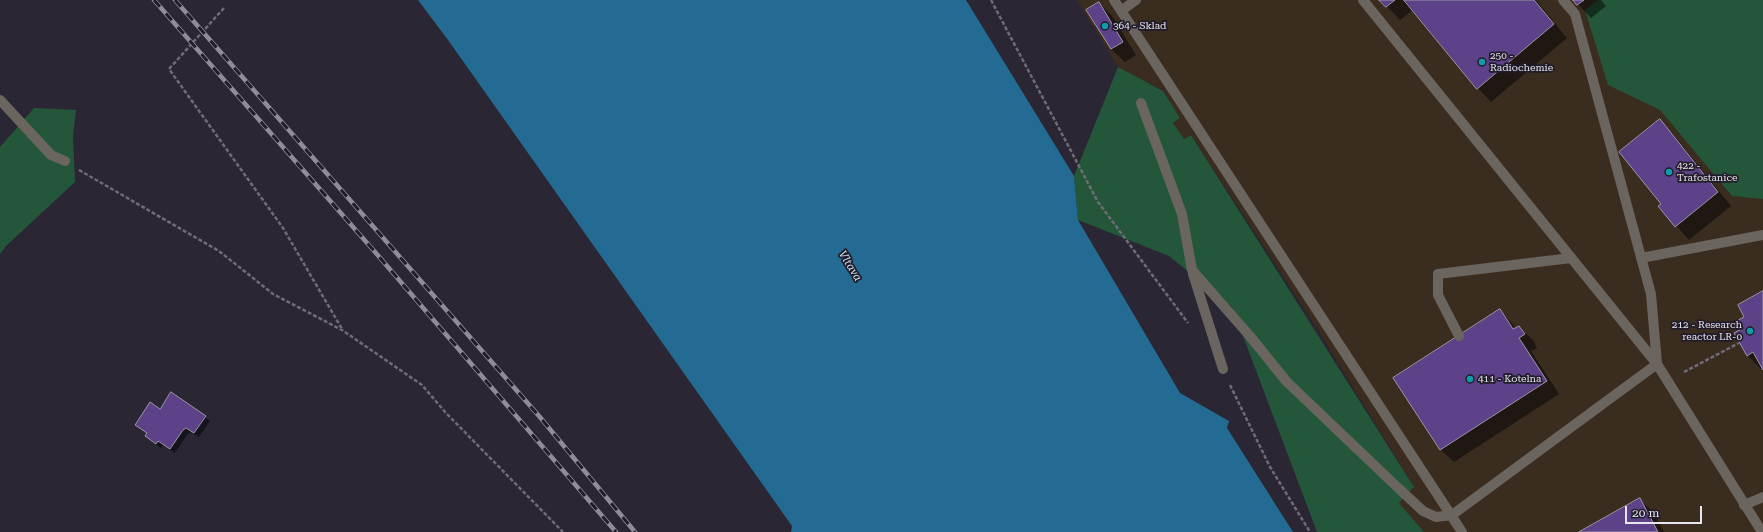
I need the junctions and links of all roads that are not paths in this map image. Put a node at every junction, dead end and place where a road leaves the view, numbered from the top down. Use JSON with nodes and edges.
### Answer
{"nodes":[{"id":1,"x":1114,"y":0,"type":"edge"},
{"id":2,"x":1136,"y":0,"type":"edge"},
{"id":3,"x":1363,"y":0,"type":"edge"},
{"id":4,"x":1563,"y":0,"type":"edge"},
{"id":5,"x":1121,"y":11,"type":"junction"},
{"id":6,"x":0,"y":100,"type":"edge"},
{"id":7,"x":1141,"y":103,"type":"dead end"},
{"id":8,"x":65,"y":161,"type":"road end"},
{"id":9,"x":1762,"y":236,"type":"edge"},
{"id":10,"x":1571,"y":258,"type":"junction"},
{"id":11,"x":1641,"y":258,"type":"junction"},
{"id":12,"x":1192,"y":270,"type":"junction"},
{"id":13,"x":1459,"y":336,"type":"dead end"},
{"id":14,"x":1657,"y":364,"type":"junction"},
{"id":15,"x":1223,"y":369,"type":"road end"},
{"id":16,"x":1763,"y":498,"type":"edge"},
{"id":17,"x":1744,"y":505,"type":"junction"},
{"id":18,"x":1452,"y":515,"type":"junction"},
{"id":19,"x":1462,"y":532,"type":"edge"},
{"id":20,"x":1762,"y":532,"type":"edge"}],
"edges":[{"from":1,"to":5,"type":"street"},
{"from":2,"to":5,"type":"street"},
{"from":3,"to":10,"type":"street"},
{"from":4,"to":11,"type":"street"},
{"from":5,"to":18,"type":"street"},
{"from":6,"to":8,"type":"street"},
{"from":7,"to":12,"type":"street"},
{"from":9,"to":11,"type":"street"},
{"from":10,"to":13,"type":"street"},
{"from":10,"to":14,"type":"street"},
{"from":11,"to":14,"type":"street"},
{"from":12,"to":15,"type":"street"},
{"from":12,"to":18,"type":"street"},
{"from":14,"to":17,"type":"street"},
{"from":14,"to":18,"type":"street"},
{"from":16,"to":17,"type":"street"},
{"from":17,"to":20,"type":"street"},
{"from":18,"to":19,"type":"street"}]}
